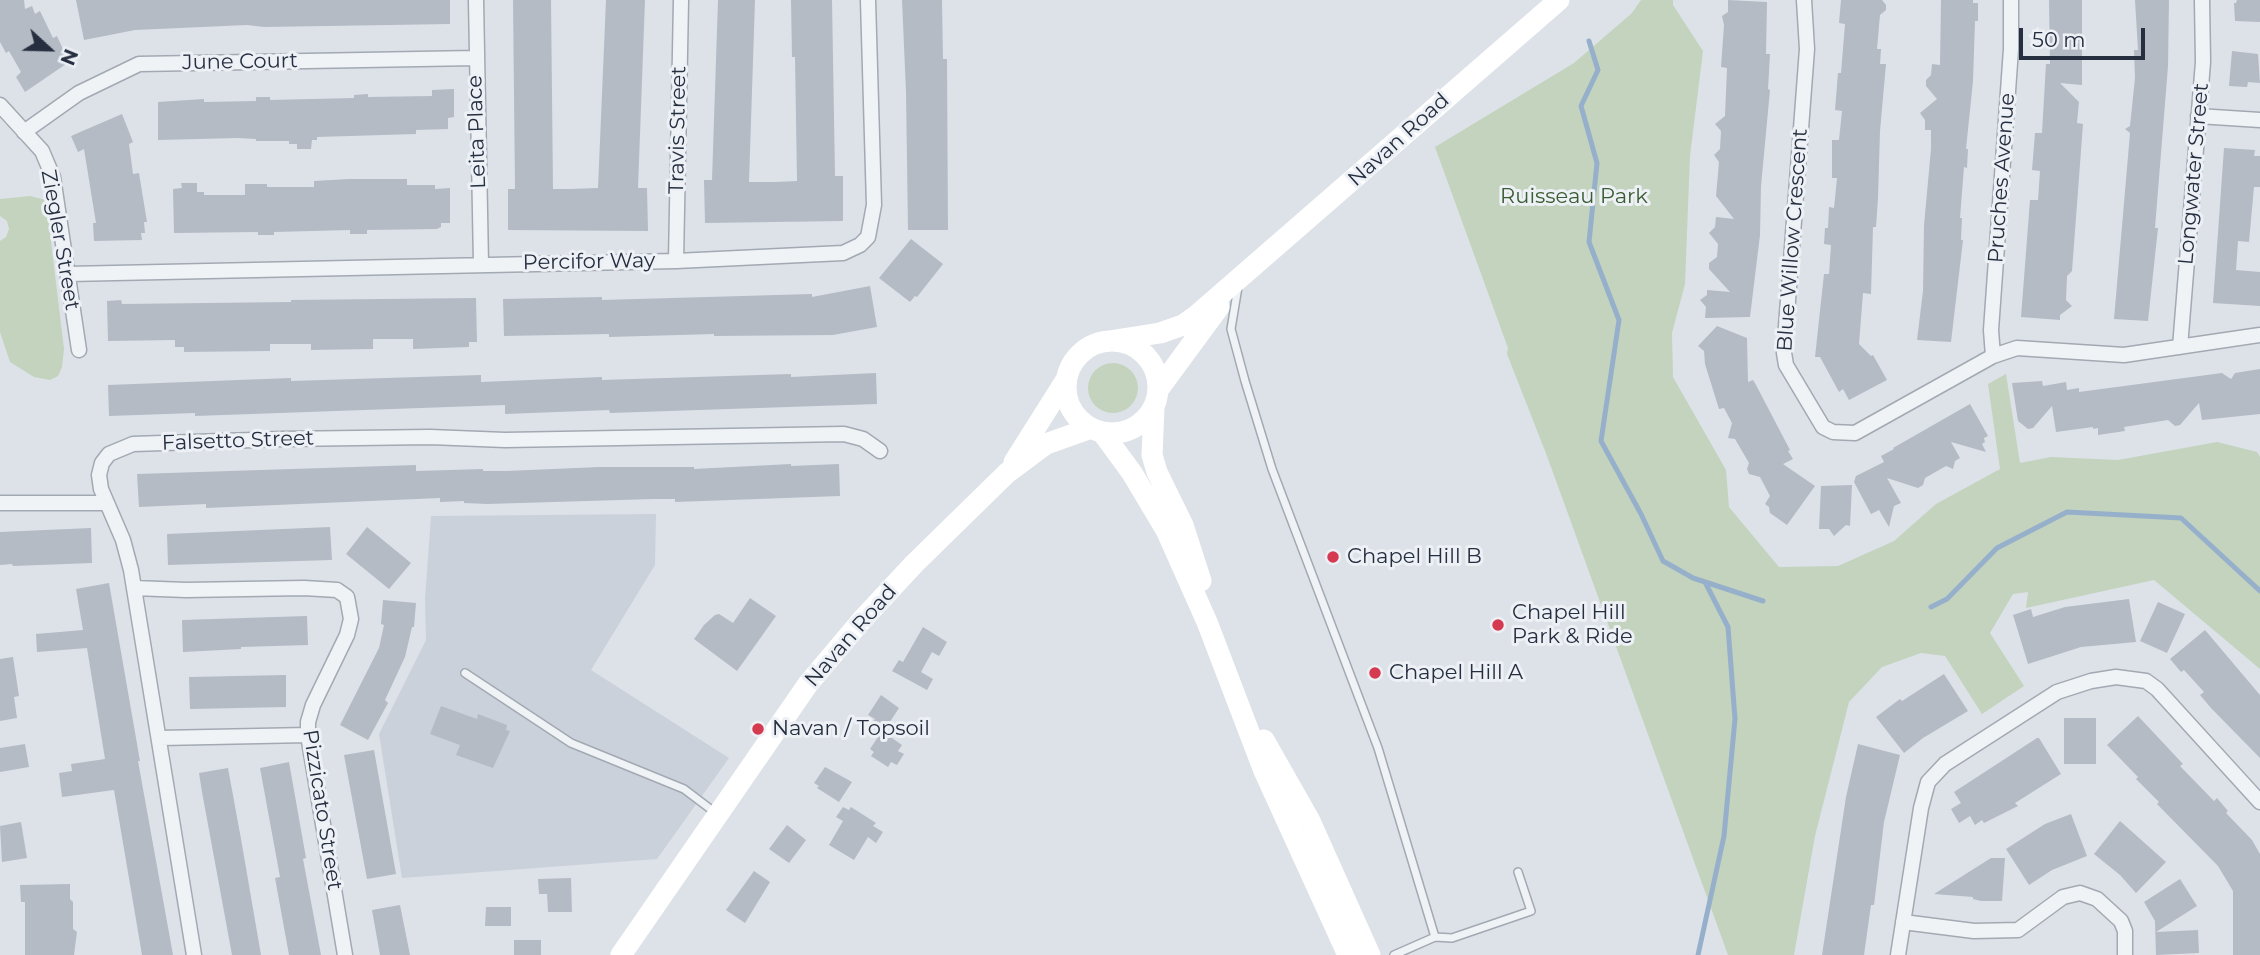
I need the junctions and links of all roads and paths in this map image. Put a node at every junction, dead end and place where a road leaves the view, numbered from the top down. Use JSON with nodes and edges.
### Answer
{"nodes":[{"id":1,"x":476,"y":0,"type":"edge"},
{"id":2,"x":681,"y":0,"type":"edge"},
{"id":3,"x":868,"y":0,"type":"edge"},
{"id":4,"x":1559,"y":0,"type":"edge"},
{"id":5,"x":1804,"y":0,"type":"edge"},
{"id":6,"x":2011,"y":0,"type":"edge"},
{"id":7,"x":2202,"y":0,"type":"edge"},
{"id":8,"x":475,"y":58,"type":"junction"},
{"id":9,"x":0,"y":105,"type":"edge"},
{"id":10,"x":2199,"y":116,"type":"junction"},
{"id":11,"x":2260,"y":120,"type":"edge"},
{"id":12,"x":24,"y":132,"type":"junction"},
{"id":13,"x":676,"y":261,"type":"junction"},
{"id":14,"x":481,"y":264,"type":"junction"},
{"id":15,"x":68,"y":274,"type":"junction"},
{"id":16,"x":1240,"y":280,"type":"junction"},
{"id":17,"x":2260,"y":335,"type":"edge"},
{"id":18,"x":1109,"y":341,"type":"junction"},
{"id":19,"x":2180,"y":347,"type":"junction"},
{"id":20,"x":79,"y":350,"type":"dead end"},
{"id":21,"x":1993,"y":356,"type":"junction"},
{"id":22,"x":1067,"y":378,"type":"junction"},
{"id":23,"x":1156,"y":399,"type":"junction"},
{"id":24,"x":1096,"y":430,"type":"junction"},
{"id":25,"x":880,"y":452,"type":"dead end"},
{"id":26,"x":1007,"y":473,"type":"junction"},
{"id":27,"x":0,"y":503,"type":"edge"},
{"id":28,"x":107,"y":503,"type":"junction"},
{"id":29,"x":134,"y":588,"type":"junction"},
{"id":30,"x":1207,"y":622,"type":"junction"},
{"id":31,"x":465,"y":673,"type":"dead end"},
{"id":32,"x":1232,"y":684,"type":"junction"},
{"id":33,"x":308,"y":735,"type":"junction"},
{"id":34,"x":160,"y":738,"type":"junction"},
{"id":35,"x":2260,"y":802,"type":"edge"},
{"id":36,"x":718,"y":815,"type":"junction"},
{"id":37,"x":1518,"y":872,"type":"dead end"},
{"id":38,"x":1903,"y":922,"type":"junction"},
{"id":39,"x":1435,"y":937,"type":"junction"},
{"id":40,"x":194,"y":955,"type":"edge"},
{"id":41,"x":345,"y":955,"type":"edge"},
{"id":42,"x":621,"y":955,"type":"edge"},
{"id":43,"x":1348,"y":955,"type":"edge"},
{"id":44,"x":1370,"y":955,"type":"edge"},
{"id":45,"x":1394,"y":955,"type":"edge"},
{"id":46,"x":1898,"y":955,"type":"edge"},
{"id":47,"x":2125,"y":955,"type":"edge"}],
"edges":[{"from":1,"to":8,"type":"street","name":"Leita Place"},
{"from":2,"to":13,"type":"street","name":"Travis Street"},
{"from":3,"to":13,"type":"street","name":"Percifor Way"},
{"from":4,"to":16,"type":"main road","name":"Navan Road"},
{"from":5,"to":21,"type":"street","name":"Blue Willow Crescent"},
{"from":6,"to":21,"type":"street","name":"Pruches Avenue"},
{"from":7,"to":10,"type":"street","name":"Longwater Street"},
{"from":8,"to":12,"type":"street","name":"June Court"},
{"from":8,"to":14,"type":"street","name":"Leita Place"},
{"from":9,"to":12,"type":"street","name":"Ziegler Street"},
{"from":10,"to":11,"type":"street"},
{"from":10,"to":19,"type":"street","name":"Longwater Street"},
{"from":12,"to":15,"type":"street","name":"Ziegler Street"},
{"from":13,"to":14,"type":"street","name":"Percifor Way"},
{"from":14,"to":15,"type":"street","name":"Percifor Way"},
{"from":15,"to":20,"type":"street","name":"Ziegler Street"},
{"from":16,"to":18,"type":"main road","name":"Navan Road"},
{"from":16,"to":23,"type":"main road","name":"Navan Road"},
{"from":16,"to":39,"type":"lane"},
{"from":17,"to":19,"type":"street","name":"Blue Willow Crescent"},
{"from":18,"to":22,"type":"main road"},
{"from":18,"to":23,"type":"main road"},
{"from":19,"to":21,"type":"street","name":"Blue Willow Crescent"},
{"from":22,"to":24,"type":"main road"},
{"from":22,"to":26,"type":"main road","name":"Navan Road"},
{"from":23,"to":24,"type":"main road"},
{"from":23,"to":30,"type":"main road"},
{"from":24,"to":26,"type":"main road","name":"Navan Road"},
{"from":24,"to":30,"type":"main road"},
{"from":25,"to":28,"type":"street","name":"Falsetto Street"},
{"from":26,"to":36,"type":"main road","name":"Navan Road"},
{"from":27,"to":28,"type":"street"},
{"from":28,"to":29,"type":"street","name":"Falsetto Street"},
{"from":29,"to":33,"type":"street","name":"Pizzicato Street"},
{"from":29,"to":34,"type":"street","name":"Falsetto Street"},
{"from":30,"to":32,"type":"main road"},
{"from":31,"to":36,"type":"lane"},
{"from":32,"to":43,"type":"main road"},
{"from":32,"to":44,"type":"main road"},
{"from":33,"to":34,"type":"street"},
{"from":33,"to":41,"type":"street","name":"Pizzicato Street"},
{"from":34,"to":40,"type":"street","name":"Falsetto Street"},
{"from":35,"to":38,"type":"street"},
{"from":36,"to":42,"type":"main road","name":"Navan Road"},
{"from":37,"to":39,"type":"lane"},
{"from":38,"to":46,"type":"street"},
{"from":38,"to":47,"type":"street"},
{"from":39,"to":45,"type":"lane"}]}
